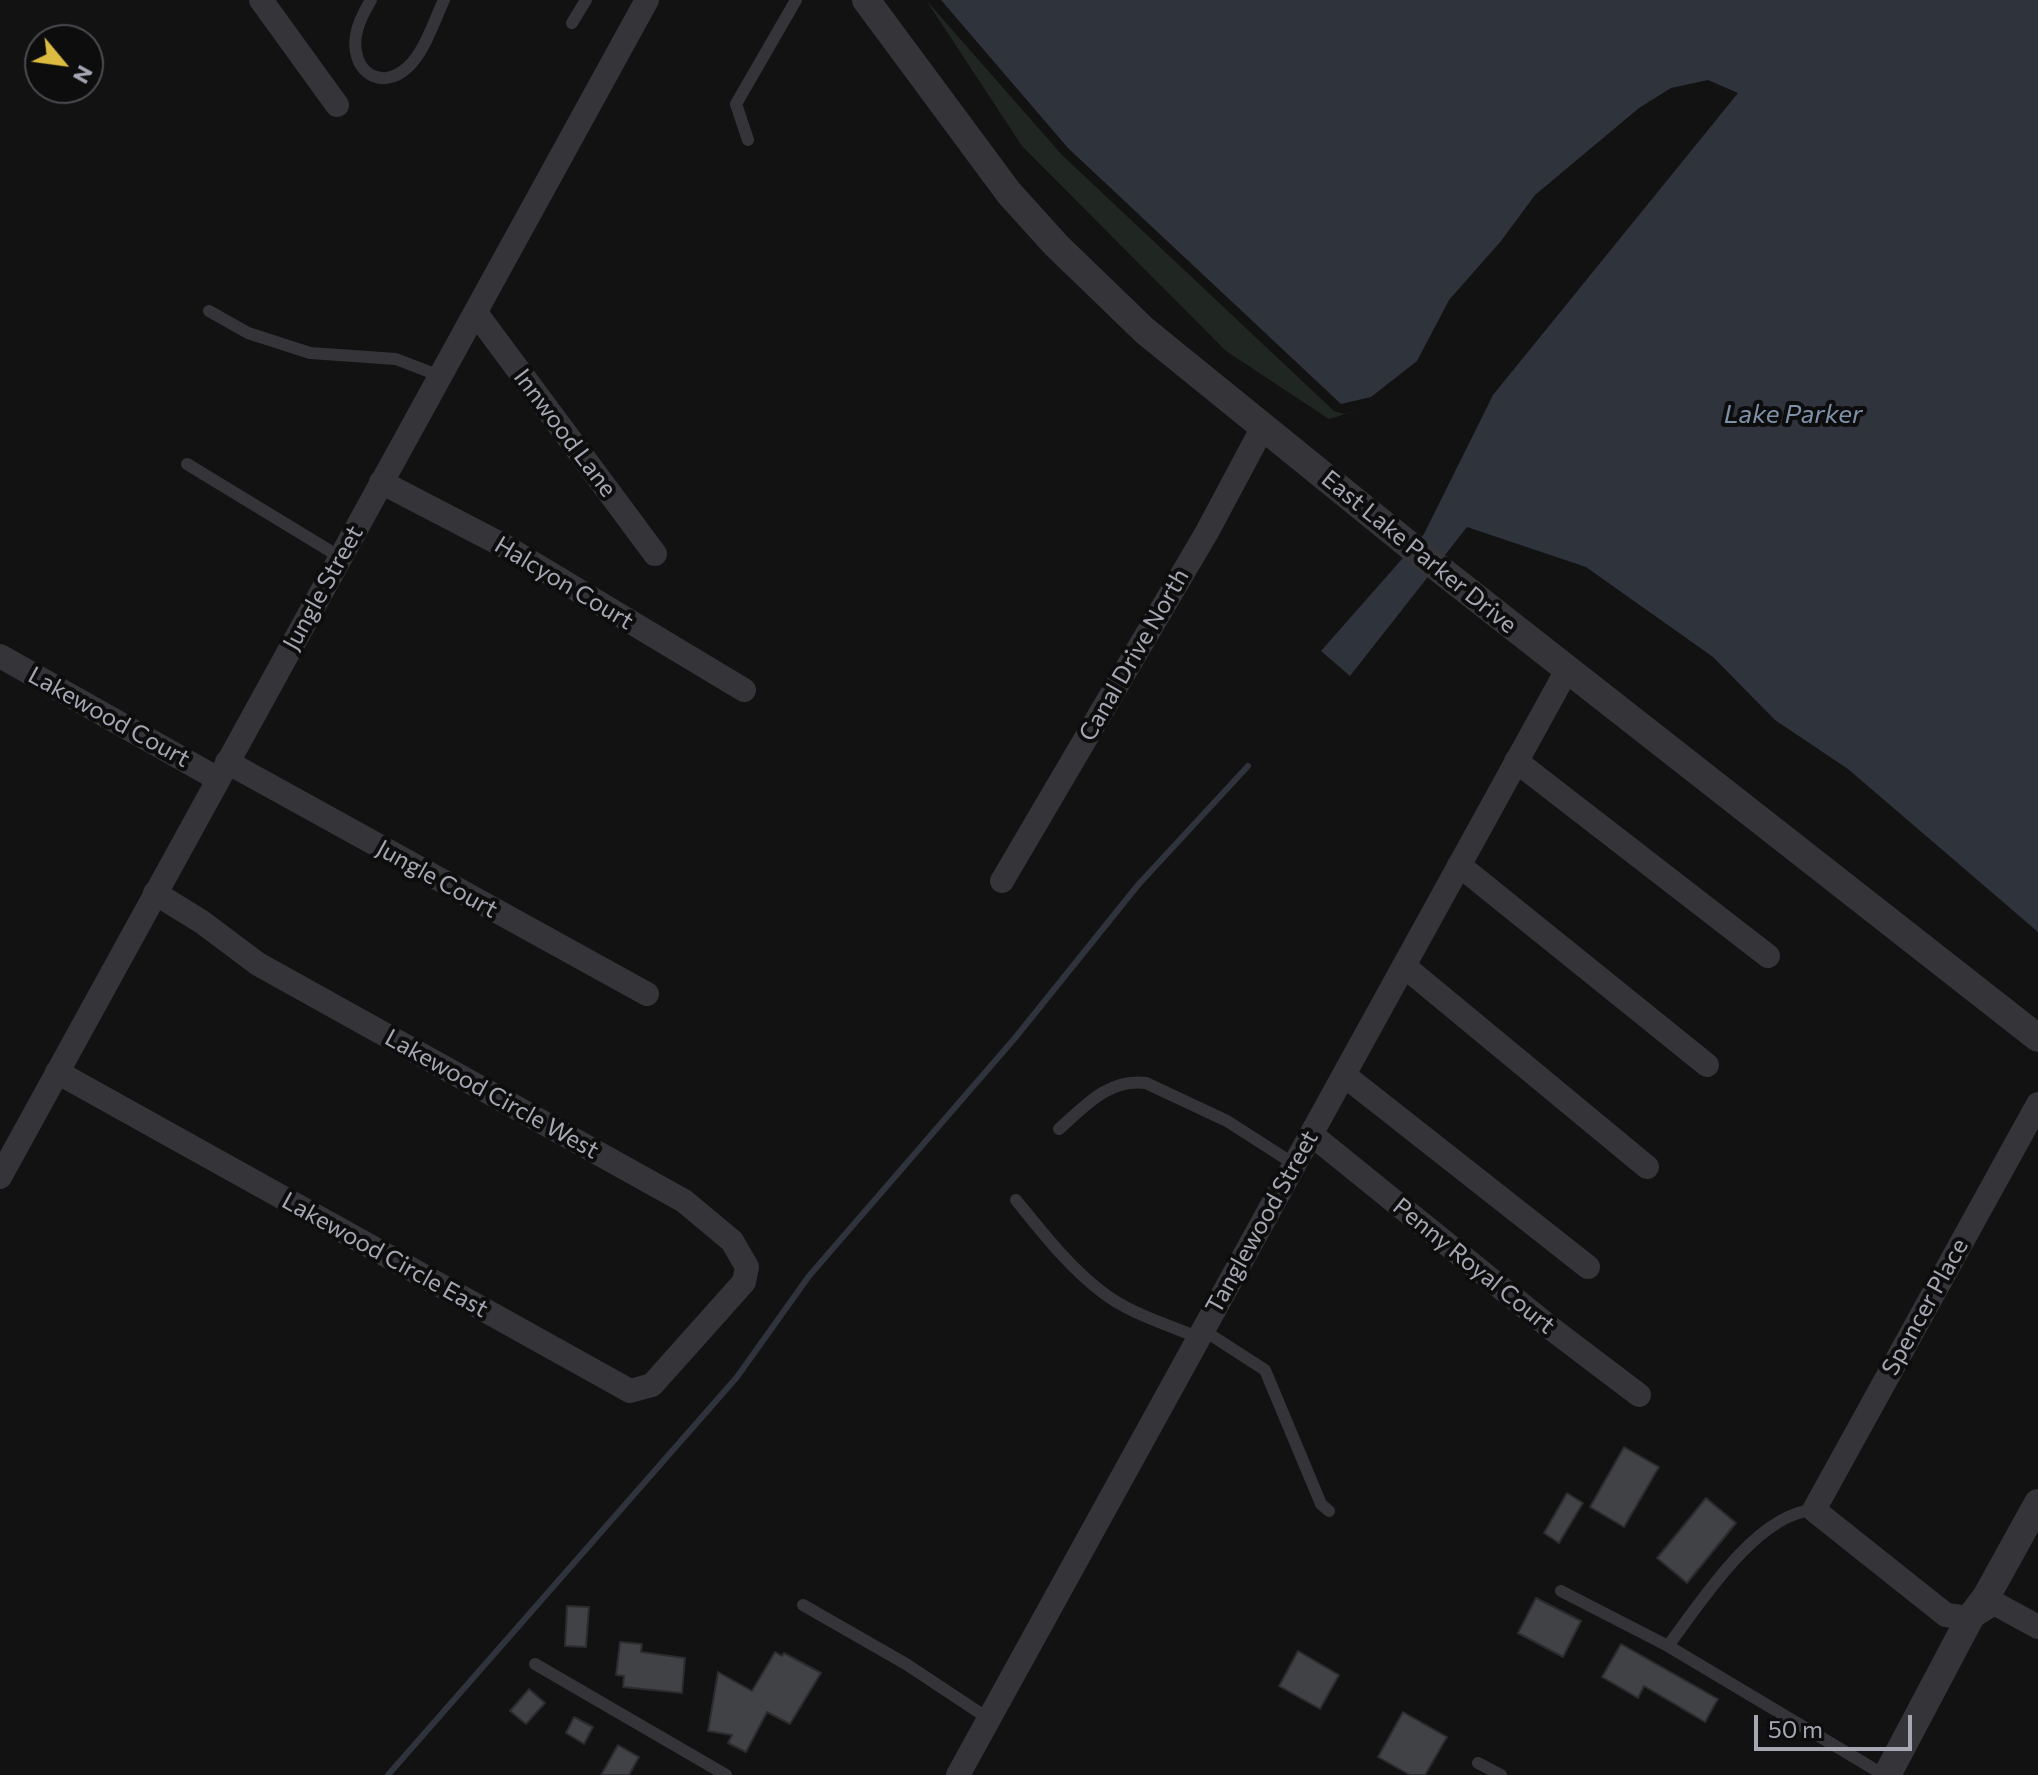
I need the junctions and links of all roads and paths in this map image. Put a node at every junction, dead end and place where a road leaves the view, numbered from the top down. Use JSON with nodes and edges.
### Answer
{"nodes":[{"id":1,"x":261,"y":0,"type":"edge"},
{"id":2,"x":371,"y":0,"type":"edge"},
{"id":3,"x":444,"y":0,"type":"edge"},
{"id":4,"x":586,"y":0,"type":"edge"},
{"id":5,"x":796,"y":0,"type":"edge"},
{"id":6,"x":866,"y":0,"type":"edge"},
{"id":7,"x":641,"y":2,"type":"edge"},
{"id":8,"x":572,"y":23,"type":"dead end"},
{"id":9,"x":337,"y":105,"type":"dead end"},
{"id":10,"x":748,"y":140,"type":"dead end"},
{"id":11,"x":209,"y":311,"type":"dead end"},
{"id":12,"x":476,"y":313,"type":"junction"},
{"id":13,"x":440,"y":376,"type":"junction"},
{"id":14,"x":1263,"y":427,"type":"junction"},
{"id":15,"x":187,"y":464,"type":"dead end"},
{"id":16,"x":381,"y":482,"type":"junction"},
{"id":17,"x":655,"y":554,"type":"dead end"},
{"id":18,"x":340,"y":557,"type":"junction"},
{"id":19,"x":0,"y":656,"type":"edge"},
{"id":20,"x":1567,"y":670,"type":"junction"},
{"id":21,"x":744,"y":690,"type":"dead end"},
{"id":22,"x":1516,"y":761,"type":"junction"},
{"id":23,"x":222,"y":770,"type":"junction"},
{"id":24,"x":1459,"y":865,"type":"junction"},
{"id":25,"x":1002,"y":881,"type":"dead end"},
{"id":26,"x":155,"y":893,"type":"junction"},
{"id":27,"x":1768,"y":956,"type":"dead end"},
{"id":28,"x":1404,"y":966,"type":"junction"},
{"id":29,"x":647,"y":994,"type":"dead end"},
{"id":30,"x":2038,"y":1038,"type":"edge"},
{"id":31,"x":1707,"y":1065,"type":"dead end"},
{"id":32,"x":57,"y":1072,"type":"junction"},
{"id":33,"x":1344,"y":1075,"type":"junction"},
{"id":34,"x":2038,"y":1104,"type":"edge"},
{"id":35,"x":1059,"y":1129,"type":"dead end"},
{"id":36,"x":1311,"y":1134,"type":"junction"},
{"id":37,"x":1294,"y":1164,"type":"junction"},
{"id":38,"x":1647,"y":1167,"type":"dead end"},
{"id":39,"x":0,"y":1177,"type":"edge"},
{"id":40,"x":1016,"y":1200,"type":"dead end"},
{"id":41,"x":1588,"y":1267,"type":"dead end"},
{"id":42,"x":700,"y":1331,"type":"joint"},
{"id":43,"x":1201,"y":1334,"type":"junction"},
{"id":44,"x":1639,"y":1395,"type":"dead end"},
{"id":45,"x":2038,"y":1503,"type":"edge"},
{"id":46,"x":1814,"y":1510,"type":"junction"},
{"id":47,"x":1329,"y":1511,"type":"dead end"},
{"id":48,"x":1561,"y":1591,"type":"dead end"},
{"id":49,"x":803,"y":1605,"type":"dead end"},
{"id":50,"x":1970,"y":1618,"type":"junction"},
{"id":51,"x":2038,"y":1627,"type":"edge"},
{"id":52,"x":1668,"y":1646,"type":"junction"},
{"id":53,"x":535,"y":1664,"type":"dead end"},
{"id":54,"x":989,"y":1719,"type":"junction"},
{"id":55,"x":1478,"y":1763,"type":"dead end"},
{"id":56,"x":726,"y":1775,"type":"edge"},
{"id":57,"x":958,"y":1775,"type":"edge"},
{"id":58,"x":1501,"y":1775,"type":"edge"},
{"id":59,"x":1886,"y":1775,"type":"edge"}],
"edges":[{"from":1,"to":9,"type":"street"},
{"from":2,"to":3,"type":"lane"},
{"from":4,"to":8,"type":"lane"},
{"from":5,"to":10,"type":"lane"},
{"from":6,"to":14,"type":"street","name":"East Lake Parker Drive"},
{"from":7,"to":12,"type":"street","name":"Jungle Street"},
{"from":11,"to":13,"type":"lane"},
{"from":12,"to":13,"type":"street","name":"Jungle Street"},
{"from":12,"to":17,"type":"street","name":"Innwood Lane"},
{"from":13,"to":16,"type":"street","name":"Jungle Street"},
{"from":14,"to":20,"type":"street","name":"East Lake Parker Drive"},
{"from":14,"to":25,"type":"street","name":"Canal Drive North"},
{"from":15,"to":18,"type":"lane"},
{"from":16,"to":18,"type":"street","name":"Jungle Street"},
{"from":16,"to":21,"type":"street","name":"Halcyon Court"},
{"from":18,"to":23,"type":"street","name":"Jungle Street"},
{"from":19,"to":23,"type":"street","name":"Lakewood Court"},
{"from":20,"to":22,"type":"street","name":"Tanglewood Street"},
{"from":20,"to":30,"type":"street","name":"East Lake Parker Drive"},
{"from":22,"to":24,"type":"street","name":"Tanglewood Street"},
{"from":22,"to":27,"type":"street"},
{"from":23,"to":26,"type":"street","name":"Jungle Street"},
{"from":23,"to":29,"type":"street","name":"Jungle Court"},
{"from":24,"to":28,"type":"street","name":"Tanglewood Street"},
{"from":24,"to":31,"type":"street"},
{"from":26,"to":32,"type":"street","name":"Jungle Street"},
{"from":26,"to":42,"type":"street","name":"Lakewood Circle West"},
{"from":28,"to":33,"type":"street","name":"Tanglewood Street"},
{"from":28,"to":38,"type":"street"},
{"from":32,"to":39,"type":"street","name":"Jungle Street"},
{"from":32,"to":42,"type":"street","name":"Lakewood Circle East"},
{"from":33,"to":36,"type":"street","name":"Tanglewood Street"},
{"from":33,"to":41,"type":"street"},
{"from":34,"to":46,"type":"street","name":"Spencer Place"},
{"from":35,"to":37,"type":"lane"},
{"from":36,"to":37,"type":"street","name":"Tanglewood Street"},
{"from":36,"to":44,"type":"street","name":"Penny Royal Court"},
{"from":37,"to":43,"type":"street","name":"Tanglewood Street"},
{"from":40,"to":43,"type":"lane"},
{"from":43,"to":47,"type":"lane"},
{"from":43,"to":54,"type":"street","name":"Tanglewood Street"},
{"from":45,"to":50,"type":"street"},
{"from":46,"to":50,"type":"street"},
{"from":46,"to":52,"type":"lane"},
{"from":48,"to":52,"type":"lane"},
{"from":49,"to":54,"type":"lane"},
{"from":50,"to":51,"type":"street"},
{"from":50,"to":59,"type":"street"},
{"from":52,"to":59,"type":"lane"},
{"from":53,"to":56,"type":"lane"},
{"from":54,"to":57,"type":"street","name":"Tanglewood Street"},
{"from":55,"to":58,"type":"lane"}]}
